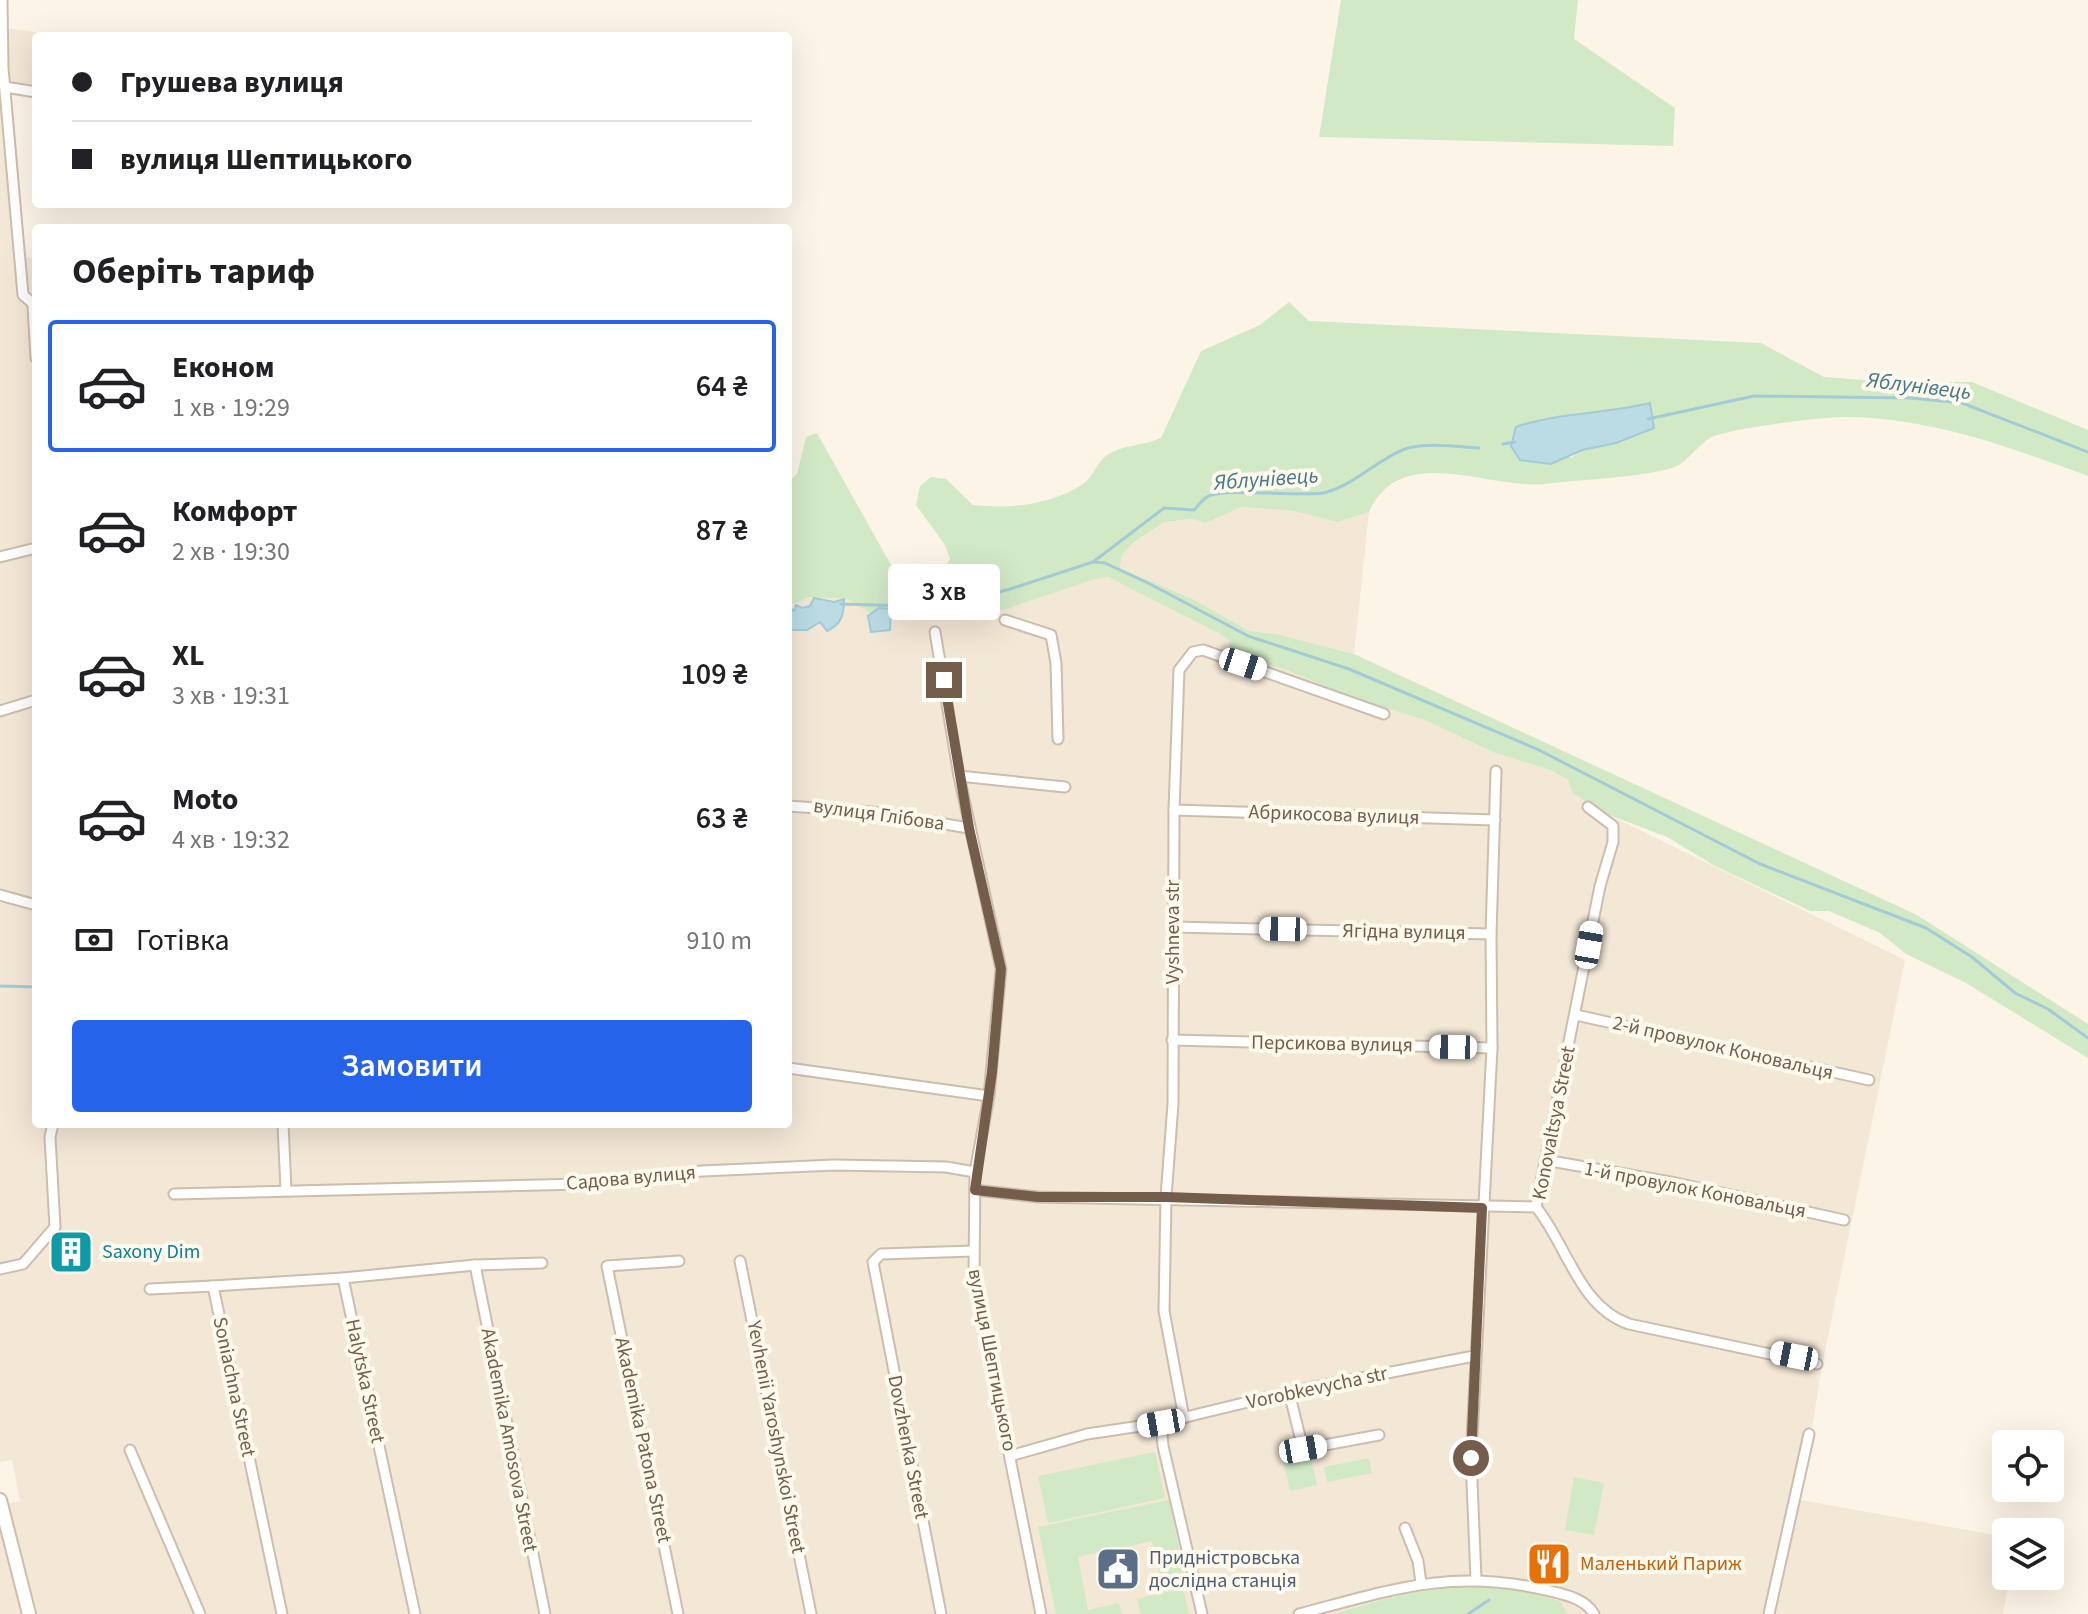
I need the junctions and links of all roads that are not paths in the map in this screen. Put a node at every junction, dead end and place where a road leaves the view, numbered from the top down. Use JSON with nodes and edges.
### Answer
{"nodes":[{"id":1,"x":2,"y":0,"type":"edge"},
{"id":2,"x":5,"y":87,"type":"junction"},
{"id":3,"x":32,"y":91,"type":"edge"},
{"id":4,"x":32,"y":304,"type":"edge"},
{"id":5,"x":32,"y":549,"type":"edge"},
{"id":6,"x":0,"y":557,"type":"edge"},
{"id":7,"x":1005,"y":620,"type":"dead end"},
{"id":8,"x":935,"y":632,"type":"dead end"},
{"id":9,"x":32,"y":701,"type":"edge"},
{"id":10,"x":0,"y":711,"type":"edge"},
{"id":11,"x":1384,"y":714,"type":"dead end"},
{"id":12,"x":1058,"y":739,"type":"dead end"},
{"id":13,"x":1496,"y":771,"type":"dead end"},
{"id":14,"x":959,"y":776,"type":"junction"},
{"id":15,"x":1065,"y":787,"type":"dead end"},
{"id":16,"x":792,"y":806,"type":"edge"},
{"id":17,"x":1588,"y":807,"type":"dead end"},
{"id":18,"x":1174,"y":810,"type":"junction"},
{"id":19,"x":1495,"y":820,"type":"junction"},
{"id":20,"x":969,"y":828,"type":"junction"},
{"id":21,"x":0,"y":895,"type":"edge"},
{"id":22,"x":32,"y":904,"type":"edge"},
{"id":23,"x":1173,"y":927,"type":"junction"},
{"id":24,"x":1491,"y":934,"type":"junction"},
{"id":25,"x":1576,"y":1015,"type":"junction"},
{"id":26,"x":1172,"y":1040,"type":"junction"},
{"id":27,"x":1492,"y":1048,"type":"junction"},
{"id":28,"x":792,"y":1069,"type":"edge"},
{"id":29,"x":1869,"y":1080,"type":"dead end"},
{"id":30,"x":989,"y":1096,"type":"junction"},
{"id":31,"x":52,"y":1128,"type":"edge"},
{"id":32,"x":283,"y":1128,"type":"edge"},
{"id":33,"x":1545,"y":1160,"type":"junction"},
{"id":34,"x":975,"y":1172,"type":"junction"},
{"id":35,"x":286,"y":1190,"type":"junction"},
{"id":36,"x":975,"y":1190,"type":"junction"},
{"id":37,"x":174,"y":1194,"type":"dead end"},
{"id":38,"x":1166,"y":1197,"type":"junction"},
{"id":39,"x":1536,"y":1207,"type":"junction"},
{"id":40,"x":1482,"y":1208,"type":"junction"},
{"id":41,"x":1844,"y":1220,"type":"dead end"},
{"id":42,"x":973,"y":1251,"type":"junction"},
{"id":43,"x":679,"y":1261,"type":"dead end"},
{"id":44,"x":740,"y":1261,"type":"dead end"},
{"id":45,"x":542,"y":1263,"type":"dead end"},
{"id":46,"x":475,"y":1265,"type":"junction"},
{"id":47,"x":0,"y":1269,"type":"edge"},
{"id":48,"x":343,"y":1278,"type":"junction"},
{"id":49,"x":213,"y":1286,"type":"junction"},
{"id":50,"x":150,"y":1289,"type":"dead end"},
{"id":51,"x":1474,"y":1356,"type":"junction"},
{"id":52,"x":1817,"y":1364,"type":"dead end"},
{"id":53,"x":1289,"y":1392,"type":"junction"},
{"id":54,"x":1184,"y":1418,"type":"junction"},
{"id":55,"x":1161,"y":1423,"type":"junction"},
{"id":56,"x":1809,"y":1434,"type":"dead end"},
{"id":57,"x":1379,"y":1435,"type":"dead end"},
{"id":58,"x":130,"y":1450,"type":"dead end"},
{"id":59,"x":1010,"y":1456,"type":"junction"},
{"id":60,"x":0,"y":1500,"type":"edge"},
{"id":61,"x":1405,"y":1528,"type":"dead end"},
{"id":62,"x":1476,"y":1579,"type":"junction"},
{"id":63,"x":1421,"y":1583,"type":"junction"},
{"id":64,"x":29,"y":1614,"type":"edge"},
{"id":65,"x":200,"y":1614,"type":"edge"},
{"id":66,"x":282,"y":1614,"type":"edge"},
{"id":67,"x":415,"y":1614,"type":"edge"},
{"id":68,"x":545,"y":1614,"type":"edge"},
{"id":69,"x":678,"y":1614,"type":"edge"},
{"id":70,"x":811,"y":1614,"type":"edge"},
{"id":71,"x":941,"y":1614,"type":"edge"},
{"id":72,"x":1041,"y":1614,"type":"edge"},
{"id":73,"x":1202,"y":1614,"type":"edge"},
{"id":74,"x":1299,"y":1614,"type":"edge"},
{"id":75,"x":1594,"y":1614,"type":"edge"},
{"id":76,"x":1769,"y":1614,"type":"edge"}],
"edges":[{"from":1,"to":2,"type":"street"},
{"from":2,"to":3,"type":"street"},
{"from":2,"to":4,"type":"street"},
{"from":5,"to":6,"type":"street"},
{"from":7,"to":12,"type":"street"},
{"from":8,"to":14,"type":"street","name":"вулиця Шептицького"},
{"from":9,"to":10,"type":"street"},
{"from":11,"to":18,"type":"street","name":"Vyshneva str"},
{"from":13,"to":19,"type":"street"},
{"from":14,"to":15,"type":"street"},
{"from":14,"to":20,"type":"street","name":"вулиця Шептицького"},
{"from":16,"to":20,"type":"street","name":"вулиця Глібова"},
{"from":17,"to":25,"type":"street","name":"Konovaltsya Street"},
{"from":18,"to":19,"type":"street","name":"Абрикосова вулиця"},
{"from":18,"to":23,"type":"street","name":"Vyshneva str"},
{"from":19,"to":24,"type":"street"},
{"from":20,"to":30,"type":"street","name":"вулиця Шептицького"},
{"from":21,"to":22,"type":"street"},
{"from":23,"to":24,"type":"street","name":"Ягідна вулиця"},
{"from":23,"to":26,"type":"street","name":"Vyshneva str"},
{"from":24,"to":27,"type":"street"},
{"from":25,"to":29,"type":"street","name":"2-й провулок Коновальця"},
{"from":25,"to":33,"type":"street","name":"Konovaltsya Street"},
{"from":26,"to":27,"type":"street","name":"Персикова вулиця"},
{"from":26,"to":38,"type":"street","name":"Vyshneva str"},
{"from":27,"to":40,"type":"street"},
{"from":28,"to":30,"type":"street"},
{"from":30,"to":34,"type":"street","name":"вулиця Шептицького"},
{"from":31,"to":47,"type":"street"},
{"from":32,"to":35,"type":"street"},
{"from":33,"to":39,"type":"street","name":"Konovaltsya Street"},
{"from":33,"to":41,"type":"street","name":"1-й провулок Коновальця"},
{"from":34,"to":35,"type":"street","name":"Садова вулиця"},
{"from":34,"to":36,"type":"street","name":"вулиця Шептицького"},
{"from":35,"to":37,"type":"street","name":"Садова вулиця"},
{"from":36,"to":38,"type":"street"},
{"from":36,"to":42,"type":"street","name":"вулиця Шептицького"},
{"from":38,"to":40,"type":"street"},
{"from":38,"to":54,"type":"street","name":"Vyshneva str"},
{"from":39,"to":40,"type":"street"},
{"from":39,"to":52,"type":"street","name":"Konovaltsya Street"},
{"from":40,"to":51,"type":"street"},
{"from":42,"to":59,"type":"street","name":"вулиця Шептицького"},
{"from":42,"to":71,"type":"street","name":"Dovzhenka Street"},
{"from":43,"to":69,"type":"street","name":"Akademika Patona Street"},
{"from":44,"to":70,"type":"street","name":"Yevhenii Yaroshynskoi Street"},
{"from":45,"to":46,"type":"street"},
{"from":46,"to":48,"type":"street"},
{"from":46,"to":68,"type":"street","name":"Akademika Amosova Street"},
{"from":48,"to":49,"type":"street","name":"Soniachna Street"},
{"from":48,"to":67,"type":"street","name":"Halytska Street"},
{"from":49,"to":50,"type":"street"},
{"from":49,"to":66,"type":"street","name":"Soniachna Street"},
{"from":51,"to":53,"type":"street","name":"Vorobkevycha str"},
{"from":51,"to":62,"type":"street"},
{"from":53,"to":54,"type":"street","name":"Vorobkevycha str"},
{"from":53,"to":57,"type":"street"},
{"from":54,"to":55,"type":"street","name":"Vorobkevycha str"},
{"from":55,"to":59,"type":"street","name":"Vorobkevycha str"},
{"from":55,"to":73,"type":"street"},
{"from":56,"to":76,"type":"street"},
{"from":58,"to":65,"type":"street"},
{"from":59,"to":72,"type":"street","name":"вулиця Шептицького"},
{"from":60,"to":64,"type":"main road"},
{"from":61,"to":63,"type":"street"},
{"from":62,"to":63,"type":"street"},
{"from":62,"to":75,"type":"street"},
{"from":63,"to":74,"type":"street"}]}
